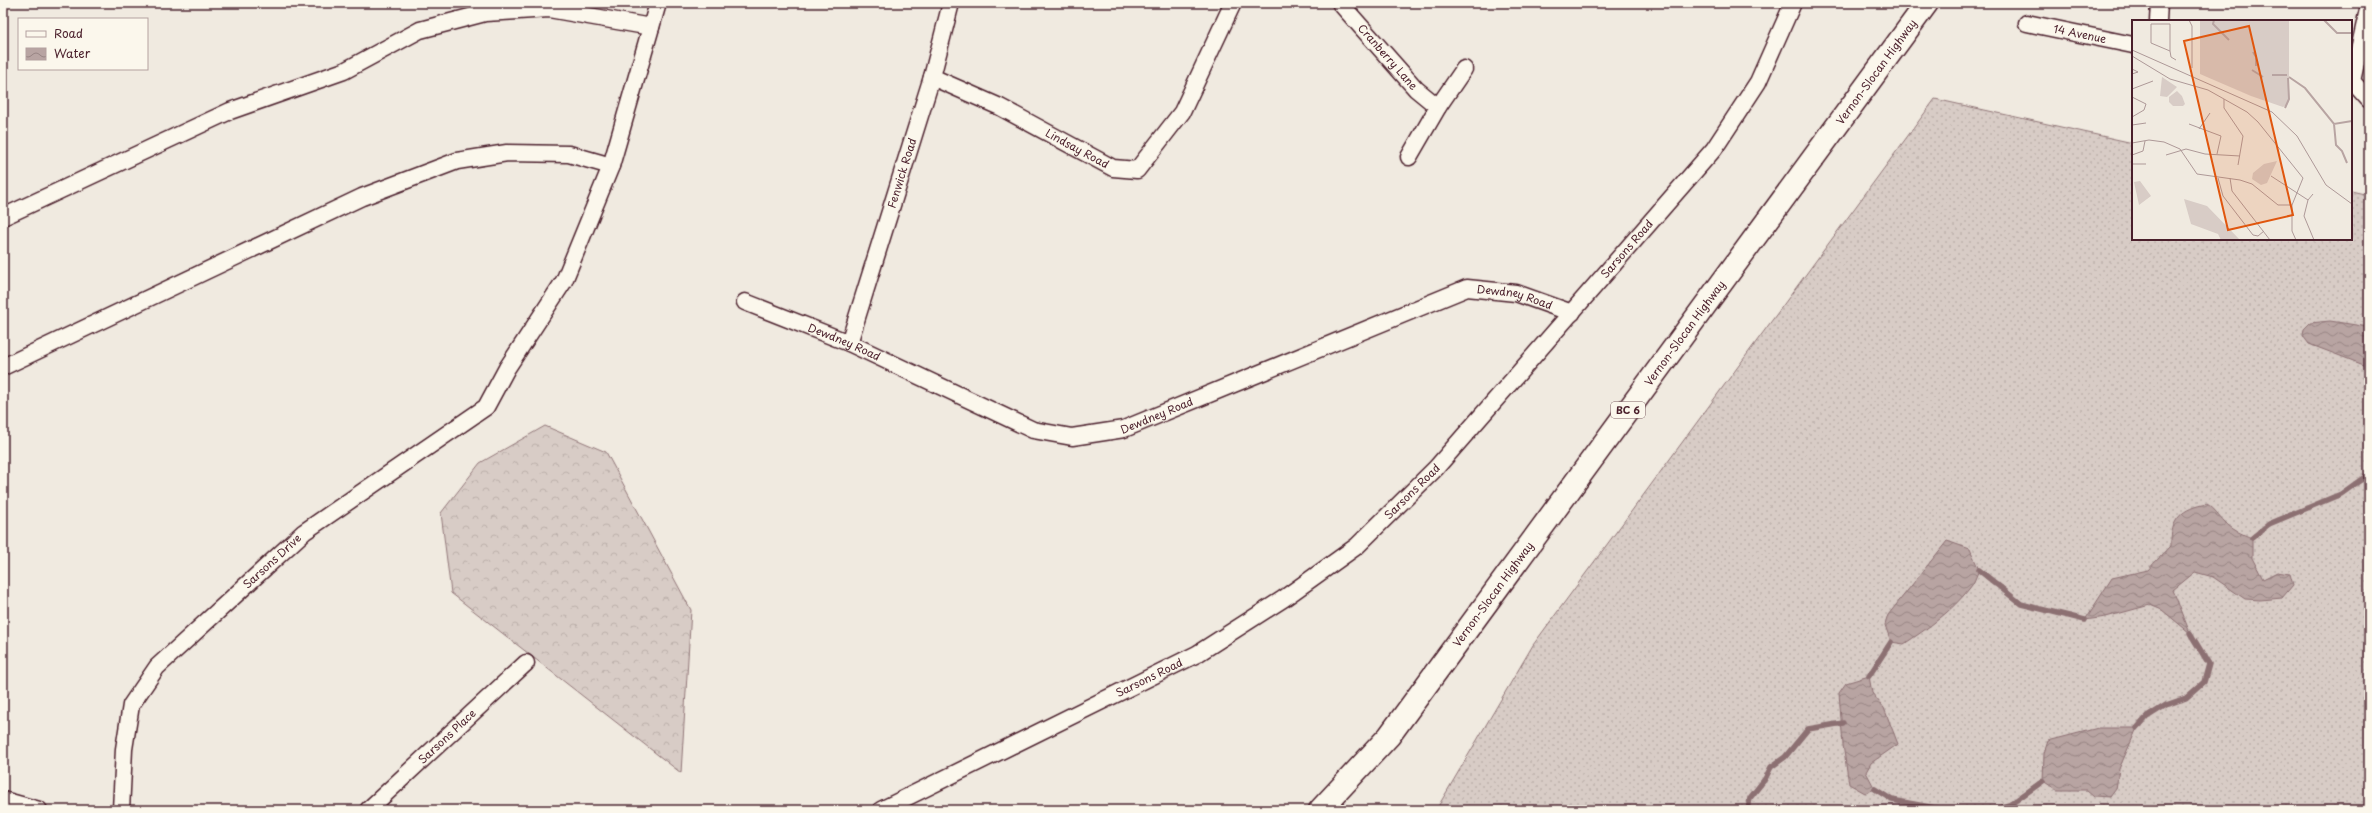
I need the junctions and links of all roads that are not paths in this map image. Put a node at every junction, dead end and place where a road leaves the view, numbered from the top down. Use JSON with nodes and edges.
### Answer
{"nodes":[{"id":1,"x":658,"y":3,"type":"edge"},
{"id":2,"x":951,"y":3,"type":"edge"},
{"id":3,"x":1233,"y":3,"type":"edge"},
{"id":4,"x":1340,"y":3,"type":"edge"},
{"id":5,"x":1793,"y":3,"type":"edge"},
{"id":6,"x":1927,"y":3,"type":"edge"},
{"id":7,"x":2159,"y":3,"type":"edge"},
{"id":8,"x":2369,"y":6,"type":"edge"},
{"id":9,"x":2158,"y":20,"type":"edge"},
{"id":10,"x":2027,"y":23,"type":"dead end"},
{"id":11,"x":651,"y":27,"type":"junction"},
{"id":12,"x":2132,"y":45,"type":"edge"},
{"id":13,"x":1464,"y":69,"type":"dead end"},
{"id":14,"x":932,"y":77,"type":"junction"},
{"id":15,"x":2352,"y":77,"type":"edge"},
{"id":16,"x":2352,"y":82,"type":"edge"},
{"id":17,"x":2369,"y":100,"type":"edge"},
{"id":18,"x":1438,"y":107,"type":"junction"},
{"id":19,"x":1408,"y":157,"type":"dead end"},
{"id":20,"x":611,"y":166,"type":"junction"},
{"id":21,"x":3,"y":218,"type":"edge"},
{"id":22,"x":745,"y":302,"type":"dead end"},
{"id":23,"x":1572,"y":312,"type":"junction"},
{"id":24,"x":849,"y":343,"type":"junction"},
{"id":25,"x":3,"y":367,"type":"edge"},
{"id":26,"x":526,"y":663,"type":"dead end"},
{"id":27,"x":3,"y":800,"type":"edge"},
{"id":28,"x":39,"y":810,"type":"edge"},
{"id":29,"x":121,"y":810,"type":"edge"},
{"id":30,"x":368,"y":810,"type":"edge"},
{"id":31,"x":881,"y":810,"type":"edge"},
{"id":32,"x":1320,"y":810,"type":"edge"}],
"edges":[{"from":1,"to":11,"type":"street","name":"Sarsons Drive"},
{"from":2,"to":14,"type":"street","name":"Fenwick Road"},
{"from":3,"to":14,"type":"street","name":"Lindsay Road"},
{"from":4,"to":18,"type":"street","name":"Cranberry Lane"},
{"from":5,"to":23,"type":"street","name":"Sarsons Road"},
{"from":6,"to":32,"type":"main road","name":"Vernon-Slocan Highway","number":"BC 6"},
{"from":7,"to":9,"type":"street"},
{"from":8,"to":15,"type":"street"},
{"from":10,"to":12,"type":"street","name":"14 Avenue"},
{"from":11,"to":20,"type":"street","name":"Sarsons Drive"},
{"from":11,"to":21,"type":"street"},
{"from":13,"to":18,"type":"street"},
{"from":14,"to":24,"type":"street","name":"Fenwick Road"},
{"from":16,"to":17,"type":"street"},
{"from":18,"to":19,"type":"street"},
{"from":20,"to":25,"type":"street"},
{"from":20,"to":29,"type":"street","name":"Sarsons Drive"},
{"from":22,"to":24,"type":"street","name":"Dewdney Road"},
{"from":23,"to":24,"type":"street","name":"Dewdney Road"},
{"from":23,"to":31,"type":"street","name":"Sarsons Road"},
{"from":26,"to":30,"type":"street","name":"Sarsons Place"},
{"from":27,"to":28,"type":"street"}]}
